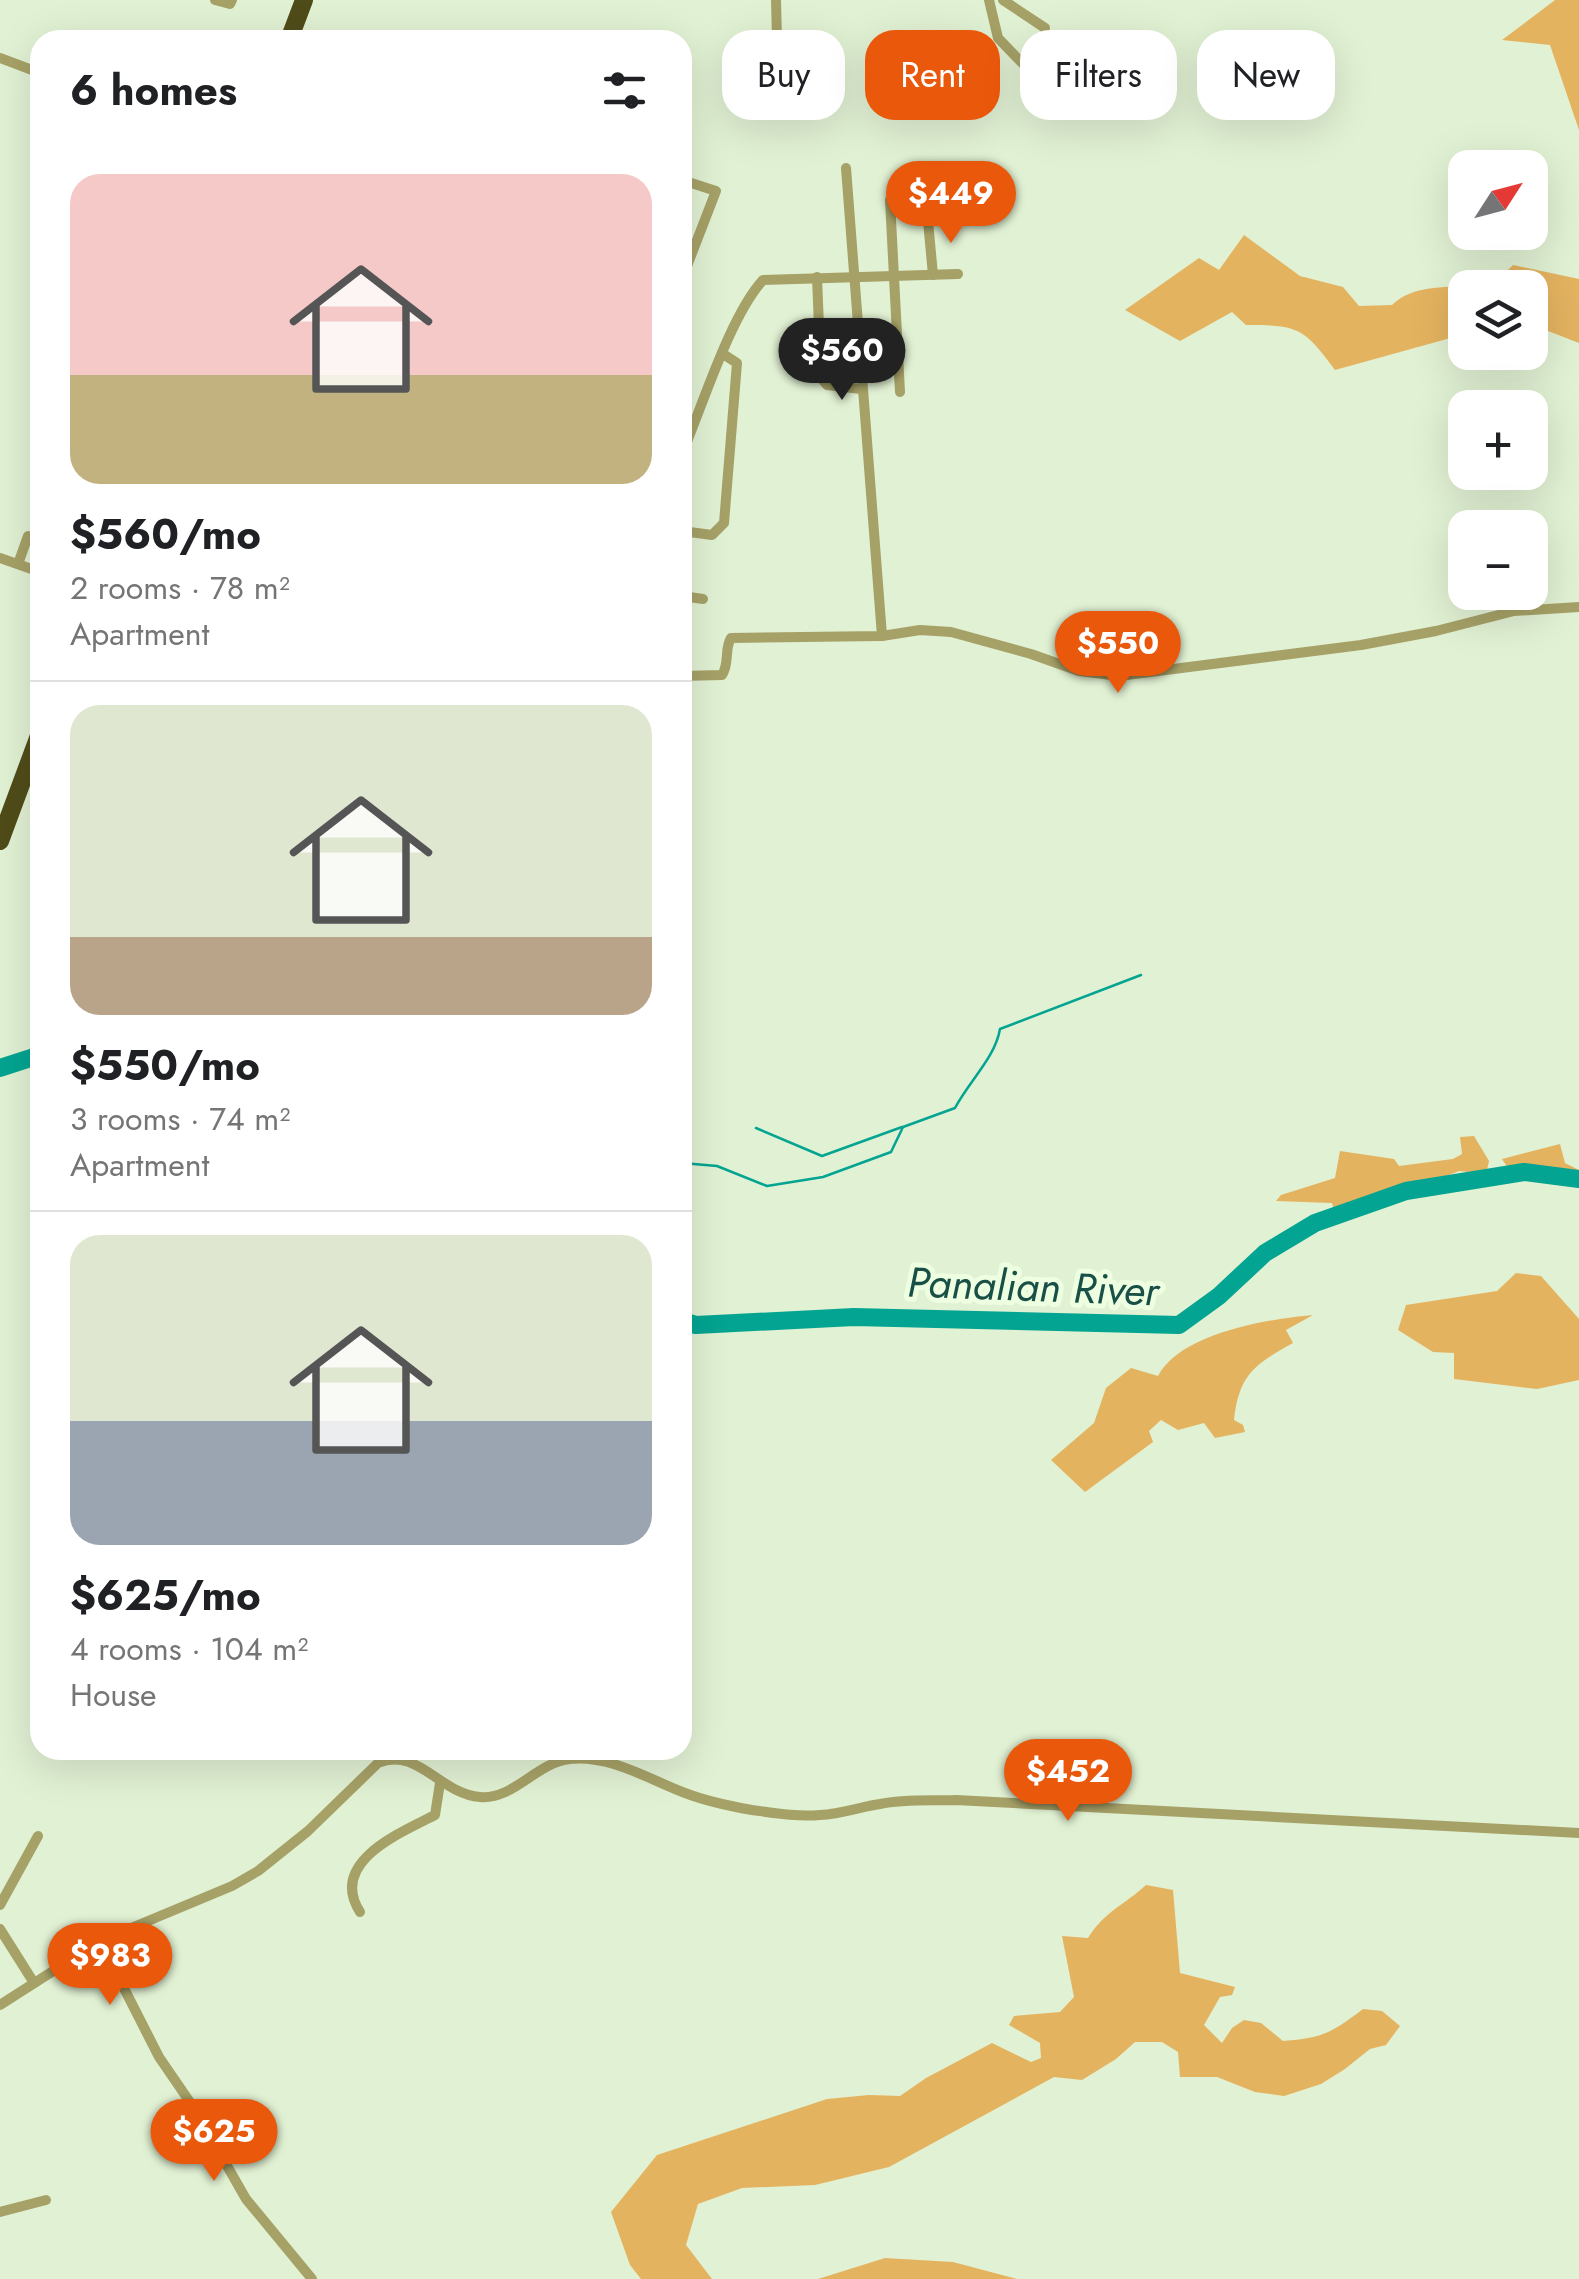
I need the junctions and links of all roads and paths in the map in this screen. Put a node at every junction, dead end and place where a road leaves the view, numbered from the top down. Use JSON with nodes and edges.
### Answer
{"nodes":[{"id":1,"x":215,"y":0,"type":"edge"},
{"id":2,"x":232,"y":0,"type":"edge"},
{"id":3,"x":304,"y":0,"type":"edge"},
{"id":4,"x":776,"y":0,"type":"edge"},
{"id":5,"x":988,"y":0,"type":"edge"},
{"id":6,"x":1002,"y":0,"type":"edge"},
{"id":7,"x":1045,"y":28,"type":"dead end"},
{"id":8,"x":293,"y":30,"type":"edge"},
{"id":9,"x":777,"y":30,"type":"edge"},
{"id":10,"x":0,"y":58,"type":"edge"},
{"id":11,"x":1020,"y":61,"type":"edge"},
{"id":12,"x":30,"y":69,"type":"edge"},
{"id":13,"x":846,"y":168,"type":"dead end"},
{"id":14,"x":692,"y":184,"type":"edge"},
{"id":15,"x":890,"y":200,"type":"dead end"},
{"id":16,"x":928,"y":221,"type":"dead end"},
{"id":17,"x":692,"y":253,"type":"edge"},
{"id":18,"x":958,"y":274,"type":"dead end"},
{"id":19,"x":933,"y":275,"type":"junction"},
{"id":20,"x":855,"y":276,"type":"junction"},
{"id":21,"x":896,"y":276,"type":"junction"},
{"id":22,"x":817,"y":277,"type":"junction"},
{"id":23,"x":723,"y":354,"type":"junction"},
{"id":24,"x":861,"y":389,"type":"junction"},
{"id":25,"x":900,"y":392,"type":"dead end"},
{"id":26,"x":692,"y":430,"type":"edge"},
{"id":27,"x":692,"y":532,"type":"edge"},
{"id":28,"x":28,"y":536,"type":"dead end"},
{"id":29,"x":0,"y":558,"type":"edge"},
{"id":30,"x":18,"y":564,"type":"junction"},
{"id":31,"x":30,"y":568,"type":"edge"},
{"id":32,"x":692,"y":597,"type":"edge"},
{"id":33,"x":703,"y":598,"type":"dead end"},
{"id":34,"x":1579,"y":607,"type":"edge"},
{"id":35,"x":882,"y":636,"type":"junction"},
{"id":36,"x":692,"y":676,"type":"edge"},
{"id":37,"x":30,"y":761,"type":"edge"},
{"id":38,"x":0,"y":841,"type":"edge"},
{"id":39,"x":390,"y":1760,"type":"edge"},
{"id":40,"x":406,"y":1760,"type":"edge"},
{"id":41,"x":565,"y":1760,"type":"edge"},
{"id":42,"x":586,"y":1760,"type":"edge"},
{"id":43,"x":440,"y":1783,"type":"junction"},
{"id":44,"x":1579,"y":1833,"type":"edge"},
{"id":45,"x":38,"y":1836,"type":"dead end"},
{"id":46,"x":0,"y":1904,"type":"edge"},
{"id":47,"x":360,"y":1912,"type":"dead end"},
{"id":48,"x":0,"y":1929,"type":"edge"},
{"id":49,"x":100,"y":1941,"type":"junction"},
{"id":50,"x":34,"y":1983,"type":"junction"},
{"id":51,"x":0,"y":2005,"type":"edge"},
{"id":52,"x":46,"y":2200,"type":"dead end"},
{"id":53,"x":0,"y":2212,"type":"edge"},
{"id":54,"x":312,"y":2279,"type":"edge"}],
"edges":[{"from":1,"to":2,"type":"street"},
{"from":3,"to":8,"type":"highway"},
{"from":4,"to":9,"type":"street"},
{"from":5,"to":11,"type":"street"},
{"from":6,"to":7,"type":"street"},
{"from":10,"to":12,"type":"street"},
{"from":13,"to":20,"type":"street"},
{"from":14,"to":17,"type":"street"},
{"from":15,"to":21,"type":"street"},
{"from":16,"to":19,"type":"street"},
{"from":18,"to":19,"type":"street"},
{"from":19,"to":21,"type":"street"},
{"from":20,"to":21,"type":"street"},
{"from":20,"to":22,"type":"street"},
{"from":20,"to":24,"type":"street"},
{"from":21,"to":25,"type":"street"},
{"from":22,"to":23,"type":"street"},
{"from":22,"to":24,"type":"street"},
{"from":23,"to":26,"type":"street"},
{"from":23,"to":27,"type":"street"},
{"from":24,"to":35,"type":"street"},
{"from":28,"to":30,"type":"street"},
{"from":29,"to":30,"type":"street"},
{"from":30,"to":31,"type":"street"},
{"from":32,"to":33,"type":"street"},
{"from":34,"to":35,"type":"street"},
{"from":35,"to":36,"type":"street"},
{"from":37,"to":38,"type":"highway"},
{"from":39,"to":49,"type":"street"},
{"from":40,"to":43,"type":"street"},
{"from":41,"to":43,"type":"street"},
{"from":42,"to":44,"type":"street"},
{"from":43,"to":47,"type":"street"},
{"from":45,"to":46,"type":"street"},
{"from":48,"to":50,"type":"street"},
{"from":49,"to":50,"type":"street"},
{"from":49,"to":54,"type":"street"},
{"from":50,"to":51,"type":"street"},
{"from":52,"to":53,"type":"street"}]}
